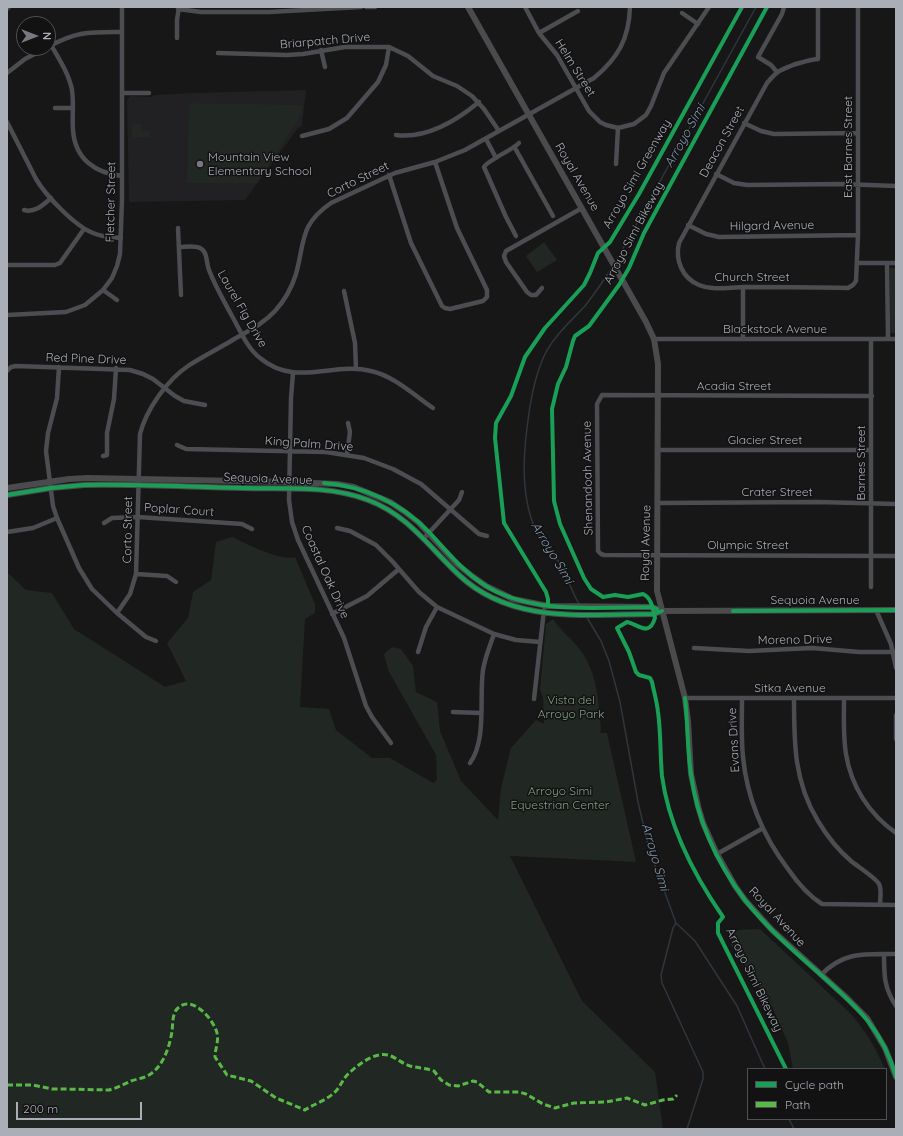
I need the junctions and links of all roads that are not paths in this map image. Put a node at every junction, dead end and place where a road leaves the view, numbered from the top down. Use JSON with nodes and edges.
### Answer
{"nodes":[{"id":1,"x":122,"y":7,"type":"edge"},
{"id":2,"x":361,"y":7,"type":"edge"},
{"id":3,"x":366,"y":7,"type":"edge"},
{"id":4,"x":375,"y":7,"type":"edge"},
{"id":5,"x":468,"y":7,"type":"edge"},
{"id":6,"x":525,"y":7,"type":"edge"},
{"id":7,"x":630,"y":7,"type":"edge"},
{"id":8,"x":709,"y":7,"type":"edge"},
{"id":9,"x":784,"y":7,"type":"edge"},
{"id":10,"x":818,"y":7,"type":"edge"},
{"id":11,"x":858,"y":7,"type":"edge"},
{"id":12,"x":179,"y":8,"type":"edge"},
{"id":13,"x":578,"y":11,"type":"dead end"},
{"id":14,"x":682,"y":13,"type":"dead end"},
{"id":15,"x":698,"y":24,"type":"junction"},
{"id":16,"x":122,"y":32,"type":"junction"},
{"id":17,"x":540,"y":33,"type":"junction"},
{"id":18,"x":177,"y":38,"type":"dead end"},
{"id":19,"x":56,"y":43,"type":"edge"},
{"id":20,"x":389,"y":47,"type":"junction"},
{"id":21,"x":321,"y":50,"type":"junction"},
{"id":22,"x":218,"y":53,"type":"dead end"},
{"id":23,"x":31,"y":56,"type":"edge"},
{"id":24,"x":54,"y":56,"type":"edge"},
{"id":25,"x":325,"y":67,"type":"dead end"},
{"id":26,"x":777,"y":72,"type":"junction"},
{"id":27,"x":7,"y":73,"type":"edge"},
{"id":28,"x":576,"y":88,"type":"junction"},
{"id":29,"x":122,"y":93,"type":"junction"},
{"id":30,"x":149,"y":93,"type":"dead end"},
{"id":31,"x":479,"y":102,"type":"junction"},
{"id":32,"x":55,"y":108,"type":"dead end"},
{"id":33,"x":73,"y":108,"type":"junction"},
{"id":34,"x":529,"y":114,"type":"junction"},
{"id":35,"x":7,"y":122,"type":"edge"},
{"id":36,"x":744,"y":122,"type":"junction"},
{"id":37,"x":618,"y":128,"type":"junction"},
{"id":38,"x":499,"y":131,"type":"junction"},
{"id":39,"x":858,"y":133,"type":"junction"},
{"id":40,"x":396,"y":135,"type":"dead end"},
{"id":41,"x":302,"y":136,"type":"dead end"},
{"id":42,"x":486,"y":139,"type":"junction"},
{"id":43,"x":519,"y":143,"type":"dead end"},
{"id":44,"x":515,"y":148,"type":"junction"},
{"id":45,"x":496,"y":158,"type":"junction"},
{"id":46,"x":435,"y":162,"type":"junction"},
{"id":47,"x":616,"y":164,"type":"dead end"},
{"id":48,"x":716,"y":174,"type":"junction"},
{"id":49,"x":122,"y":176,"type":"junction"},
{"id":50,"x":389,"y":176,"type":"junction"},
{"id":51,"x":858,"y":186,"type":"junction"},
{"id":52,"x":896,"y":186,"type":"edge"},
{"id":53,"x":51,"y":198,"type":"junction"},
{"id":54,"x":582,"y":208,"type":"junction"},
{"id":55,"x":24,"y":210,"type":"dead end"},
{"id":56,"x":553,"y":216,"type":"dead end"},
{"id":57,"x":688,"y":225,"type":"junction"},
{"id":58,"x":178,"y":228,"type":"dead end"},
{"id":59,"x":84,"y":229,"type":"junction"},
{"id":60,"x":858,"y":235,"type":"junction"},
{"id":61,"x":516,"y":236,"type":"dead end"},
{"id":62,"x":121,"y":238,"type":"junction"},
{"id":63,"x":179,"y":247,"type":"junction"},
{"id":64,"x":858,"y":263,"type":"junction"},
{"id":65,"x":887,"y":263,"type":"junction"},
{"id":66,"x":896,"y":263,"type":"edge"},
{"id":67,"x":7,"y":265,"type":"edge"},
{"id":68,"x":853,"y":285,"type":"joint"},
{"id":69,"x":743,"y":286,"type":"junction"},
{"id":70,"x":542,"y":288,"type":"dead end"},
{"id":71,"x":103,"y":290,"type":"junction"},
{"id":72,"x":344,"y":291,"type":"dead end"},
{"id":73,"x":181,"y":295,"type":"dead end"},
{"id":74,"x":117,"y":300,"type":"dead end"},
{"id":75,"x":7,"y":315,"type":"edge"},
{"id":76,"x":243,"y":334,"type":"junction"},
{"id":77,"x":654,"y":339,"type":"junction"},
{"id":78,"x":743,"y":339,"type":"junction"},
{"id":79,"x":871,"y":339,"type":"junction"},
{"id":80,"x":888,"y":339,"type":"junction"},
{"id":81,"x":896,"y":339,"type":"edge"},
{"id":82,"x":59,"y":367,"type":"junction"},
{"id":83,"x":116,"y":368,"type":"junction"},
{"id":84,"x":356,"y":369,"type":"junction"},
{"id":85,"x":7,"y":371,"type":"edge"},
{"id":86,"x":293,"y":373,"type":"junction"},
{"id":87,"x":165,"y":388,"type":"junction"},
{"id":88,"x":658,"y":396,"type":"junction"},
{"id":89,"x":872,"y":396,"type":"junction"},
{"id":90,"x":598,"y":400,"type":"joint"},
{"id":91,"x":205,"y":405,"type":"dead end"},
{"id":92,"x":433,"y":408,"type":"dead end"},
{"id":93,"x":348,"y":423,"type":"dead end"},
{"id":94,"x":177,"y":446,"type":"dead end"},
{"id":95,"x":658,"y":450,"type":"junction"},
{"id":96,"x":872,"y":450,"type":"junction"},
{"id":97,"x":290,"y":451,"type":"junction"},
{"id":98,"x":347,"y":454,"type":"junction"},
{"id":99,"x":103,"y":456,"type":"dead end"},
{"id":100,"x":139,"y":478,"type":"junction"},
{"id":101,"x":50,"y":485,"type":"junction"},
{"id":102,"x":139,"y":485,"type":"junction"},
{"id":103,"x":290,"y":485,"type":"junction"},
{"id":104,"x":7,"y":488,"type":"edge"},
{"id":105,"x":462,"y":492,"type":"dead end"},
{"id":106,"x":7,"y":495,"type":"edge"},
{"id":107,"x":658,"y":502,"type":"junction"},
{"id":108,"x":871,"y":504,"type":"junction"},
{"id":109,"x":896,"y":504,"type":"edge"},
{"id":110,"x":451,"y":510,"type":"junction"},
{"id":111,"x":138,"y":517,"type":"junction"},
{"id":112,"x":57,"y":518,"type":"junction"},
{"id":113,"x":104,"y":522,"type":"dead end"},
{"id":114,"x":337,"y":528,"type":"dead end"},
{"id":115,"x":252,"y":529,"type":"dead end"},
{"id":116,"x":7,"y":532,"type":"edge"},
{"id":117,"x":429,"y":533,"type":"junction"},
{"id":118,"x":487,"y":536,"type":"dead end"},
{"id":119,"x":424,"y":538,"type":"junction"},
{"id":120,"x":601,"y":554,"type":"joint"},
{"id":121,"x":658,"y":555,"type":"junction"},
{"id":122,"x":871,"y":556,"type":"junction"},
{"id":123,"x":896,"y":556,"type":"edge"},
{"id":124,"x":399,"y":569,"type":"junction"},
{"id":125,"x":136,"y":574,"type":"junction"},
{"id":126,"x":176,"y":582,"type":"dead end"},
{"id":127,"x":872,"y":587,"type":"dead end"},
{"id":128,"x":544,"y":606,"type":"junction"},
{"id":129,"x":437,"y":607,"type":"junction"},
{"id":130,"x":876,"y":610,"type":"junction"},
{"id":131,"x":896,"y":610,"type":"edge"},
{"id":132,"x":662,"y":611,"type":"junction"},
{"id":133,"x":117,"y":613,"type":"junction"},
{"id":134,"x":543,"y":613,"type":"junction"},
{"id":135,"x":332,"y":614,"type":"junction"},
{"id":136,"x":494,"y":634,"type":"junction"},
{"id":137,"x":156,"y":641,"type":"dead end"},
{"id":138,"x":540,"y":642,"type":"junction"},
{"id":139,"x":694,"y":648,"type":"dead end"},
{"id":140,"x":418,"y":652,"type":"dead end"},
{"id":141,"x":895,"y":652,"type":"edge"},
{"id":142,"x":896,"y":668,"type":"edge"},
{"id":143,"x":685,"y":698,"type":"junction"},
{"id":144,"x":742,"y":698,"type":"junction"},
{"id":145,"x":794,"y":698,"type":"junction"},
{"id":146,"x":896,"y":698,"type":"edge"},
{"id":147,"x":534,"y":699,"type":"dead end"},
{"id":148,"x":844,"y":699,"type":"junction"},
{"id":149,"x":453,"y":712,"type":"dead end"},
{"id":150,"x":481,"y":713,"type":"junction"},
{"id":151,"x":896,"y":715,"type":"edge"},
{"id":152,"x":896,"y":739,"type":"edge"},
{"id":153,"x":391,"y":743,"type":"dead end"},
{"id":154,"x":470,"y":763,"type":"dead end"},
{"id":155,"x":763,"y":828,"type":"junction"},
{"id":156,"x":896,"y":833,"type":"edge"},
{"id":157,"x":716,"y":854,"type":"junction"},
{"id":158,"x":880,"y":905,"type":"junction"},
{"id":159,"x":896,"y":905,"type":"edge"},
{"id":160,"x":884,"y":954,"type":"junction"},
{"id":161,"x":896,"y":954,"type":"edge"},
{"id":162,"x":821,"y":975,"type":"junction"},
{"id":163,"x":896,"y":1006,"type":"edge"},
{"id":164,"x":896,"y":1077,"type":"edge"}],
"edges":[{"from":1,"to":16,"type":"street","name":"Fletcher Street"},
{"from":2,"to":12,"type":"street"},
{"from":3,"to":4,"type":"street"},
{"from":5,"to":34,"type":"main road","name":"Royal Avenue"},
{"from":6,"to":17,"type":"street","name":"Helm Street"},
{"from":7,"to":28,"type":"street","name":"Corto Street"},
{"from":8,"to":15,"type":"street"},
{"from":9,"to":26,"type":"street"},
{"from":10,"to":26,"type":"street","name":"Deacon Street"},
{"from":11,"to":39,"type":"street","name":"East Barnes Street"},
{"from":12,"to":18,"type":"street"},
{"from":13,"to":17,"type":"street"},
{"from":14,"to":15,"type":"street"},
{"from":15,"to":37,"type":"street"},
{"from":16,"to":19,"type":"street"},
{"from":16,"to":29,"type":"street","name":"Fletcher Street"},
{"from":17,"to":28,"type":"street","name":"Helm Street"},
{"from":20,"to":21,"type":"street","name":"Briarpatch Drive"},
{"from":20,"to":31,"type":"street","name":"Briarpatch Drive"},
{"from":20,"to":41,"type":"street"},
{"from":21,"to":22,"type":"street","name":"Briarpatch Drive"},
{"from":21,"to":25,"type":"street"},
{"from":23,"to":27,"type":"street"},
{"from":24,"to":33,"type":"street"},
{"from":26,"to":36,"type":"street","name":"Deacon Street"},
{"from":28,"to":34,"type":"street","name":"Corto Street"},
{"from":28,"to":37,"type":"street","name":"Helm Street"},
{"from":29,"to":30,"type":"street"},
{"from":29,"to":49,"type":"street","name":"Fletcher Street"},
{"from":31,"to":38,"type":"street","name":"Briarpatch Drive"},
{"from":31,"to":40,"type":"street"},
{"from":32,"to":33,"type":"street"},
{"from":33,"to":49,"type":"street"},
{"from":34,"to":38,"type":"street","name":"Corto Street"},
{"from":34,"to":54,"type":"main road","name":"Royal Avenue"},
{"from":35,"to":53,"type":"street"},
{"from":36,"to":39,"type":"street"},
{"from":36,"to":48,"type":"street","name":"Deacon Street"},
{"from":37,"to":47,"type":"street"},
{"from":38,"to":42,"type":"street","name":"Corto Street"},
{"from":39,"to":51,"type":"street","name":"East Barnes Street"},
{"from":42,"to":45,"type":"street"},
{"from":42,"to":46,"type":"street","name":"Corto Street"},
{"from":43,"to":44,"type":"street"},
{"from":44,"to":45,"type":"street"},
{"from":44,"to":56,"type":"street"},
{"from":45,"to":61,"type":"street"},
{"from":46,"to":50,"type":"street","name":"Corto Street"},
{"from":46,"to":50,"type":"street"},
{"from":48,"to":51,"type":"street"},
{"from":48,"to":57,"type":"street","name":"Deacon Street"},
{"from":49,"to":62,"type":"street","name":"Fletcher Street"},
{"from":50,"to":76,"type":"street","name":"Corto Street"},
{"from":51,"to":52,"type":"street"},
{"from":51,"to":60,"type":"street","name":"East Barnes Street"},
{"from":53,"to":55,"type":"street"},
{"from":53,"to":59,"type":"street"},
{"from":54,"to":70,"type":"street"},
{"from":54,"to":77,"type":"main road","name":"Royal Avenue"},
{"from":57,"to":60,"type":"street","name":"Hilgard Avenue"},
{"from":57,"to":69,"type":"street","name":"Church Street"},
{"from":58,"to":63,"type":"street"},
{"from":59,"to":62,"type":"street"},
{"from":59,"to":67,"type":"street"},
{"from":60,"to":64,"type":"street","name":"East Barnes Street"},
{"from":62,"to":71,"type":"street","name":"Fletcher Street"},
{"from":63,"to":73,"type":"street"},
{"from":63,"to":76,"type":"street","name":"Laurel Fig Drive"},
{"from":64,"to":65,"type":"street"},
{"from":64,"to":68,"type":"street","name":"East Barnes Street"},
{"from":65,"to":66,"type":"street"},
{"from":65,"to":80,"type":"street"},
{"from":68,"to":69,"type":"street","name":"Church Street"},
{"from":69,"to":78,"type":"street"},
{"from":71,"to":74,"type":"street"},
{"from":71,"to":75,"type":"street","name":"Fletcher Street"},
{"from":72,"to":84,"type":"street"},
{"from":76,"to":86,"type":"street","name":"Laurel Fig Drive"},
{"from":76,"to":87,"type":"street","name":"Corto Street"},
{"from":77,"to":78,"type":"street","name":"Blackstock Avenue"},
{"from":77,"to":88,"type":"main road","name":"Royal Avenue"},
{"from":78,"to":79,"type":"street","name":"Blackstock Avenue"},
{"from":79,"to":80,"type":"street","name":"Blackstock Avenue"},
{"from":79,"to":89,"type":"street","name":"Barnes Street"},
{"from":80,"to":81,"type":"street","name":"Blackstock Avenue"},
{"from":82,"to":83,"type":"street","name":"Red Pine Drive"},
{"from":82,"to":85,"type":"street","name":"Red Pine Drive"},
{"from":82,"to":101,"type":"street"},
{"from":83,"to":87,"type":"street","name":"Red Pine Drive"},
{"from":83,"to":99,"type":"street"},
{"from":84,"to":86,"type":"street","name":"Laurel Fig Drive"},
{"from":84,"to":92,"type":"street","name":"Laurel Fig Drive"},
{"from":86,"to":97,"type":"street","name":"Coastal Oak Drive"},
{"from":87,"to":91,"type":"street","name":"Red Pine Drive"},
{"from":87,"to":100,"type":"street","name":"Corto Street"},
{"from":88,"to":89,"type":"street","name":"Acadia Street"},
{"from":88,"to":90,"type":"street","name":"Acadia Street"},
{"from":88,"to":95,"type":"main road","name":"Royal Avenue"},
{"from":89,"to":96,"type":"street","name":"Barnes Street"},
{"from":90,"to":120,"type":"street","name":"Shenandoah Avenue"},
{"from":93,"to":98,"type":"street"},
{"from":94,"to":97,"type":"street","name":"King Palm Drive"},
{"from":95,"to":96,"type":"street","name":"Glacier Street"},
{"from":95,"to":107,"type":"main road","name":"Royal Avenue"},
{"from":96,"to":108,"type":"street","name":"Barnes Street"},
{"from":97,"to":98,"type":"street","name":"King Palm Drive"},
{"from":97,"to":103,"type":"street","name":"Coastal Oak Drive"},
{"from":98,"to":110,"type":"street","name":"King Palm Drive"},
{"from":100,"to":101,"type":"main road","name":"Sequoia Avenue"},
{"from":100,"to":102,"type":"street","name":"Corto Street"},
{"from":100,"to":103,"type":"main road","name":"Sequoia Avenue"},
{"from":101,"to":102,"type":"main road","name":"Sequoia Avenue"},
{"from":101,"to":104,"type":"main road","name":"Sequoia Avenue"},
{"from":101,"to":106,"type":"main road","name":"Sequoia Avenue"},
{"from":101,"to":112,"type":"street"},
{"from":102,"to":103,"type":"main road","name":"Sequoia Avenue"},
{"from":102,"to":111,"type":"street","name":"Corto Street"},
{"from":103,"to":117,"type":"main road","name":"Sequoia Avenue"},
{"from":103,"to":119,"type":"main road","name":"Sequoia Avenue"},
{"from":103,"to":135,"type":"street","name":"Coastal Oak Drive"},
{"from":105,"to":110,"type":"street"},
{"from":107,"to":108,"type":"street","name":"Crater Street"},
{"from":107,"to":121,"type":"main road","name":"Royal Avenue"},
{"from":108,"to":109,"type":"street","name":"Crater Street"},
{"from":108,"to":122,"type":"street","name":"Barnes Street"},
{"from":110,"to":117,"type":"street"},
{"from":110,"to":118,"type":"street","name":"King Palm Drive"},
{"from":111,"to":113,"type":"street","name":"Poplar Court"},
{"from":111,"to":115,"type":"street","name":"Poplar Court"},
{"from":111,"to":125,"type":"street","name":"Corto Street"},
{"from":112,"to":116,"type":"street"},
{"from":112,"to":133,"type":"street"},
{"from":114,"to":124,"type":"street"},
{"from":117,"to":119,"type":"street"},
{"from":117,"to":128,"type":"main road","name":"Sequoia Avenue"},
{"from":119,"to":134,"type":"main road","name":"Sequoia Avenue"},
{"from":120,"to":121,"type":"street","name":"Olympic Street"},
{"from":121,"to":122,"type":"street","name":"Olympic Street"},
{"from":121,"to":132,"type":"main road","name":"Royal Avenue"},
{"from":122,"to":123,"type":"street","name":"Olympic Street"},
{"from":122,"to":127,"type":"street","name":"Barnes Street"},
{"from":124,"to":129,"type":"street"},
{"from":124,"to":135,"type":"street"},
{"from":125,"to":126,"type":"street"},
{"from":125,"to":133,"type":"street","name":"Corto Street"},
{"from":128,"to":132,"type":"main road","name":"Sequoia Avenue"},
{"from":128,"to":134,"type":"street"},
{"from":129,"to":136,"type":"street"},
{"from":129,"to":140,"type":"street"},
{"from":130,"to":131,"type":"main road","name":"Sequoia Avenue"},
{"from":130,"to":132,"type":"main road","name":"Sequoia Avenue"},
{"from":130,"to":141,"type":"street"},
{"from":132,"to":134,"type":"main road","name":"Sequoia Avenue"},
{"from":132,"to":143,"type":"main road","name":"Royal Avenue"},
{"from":133,"to":137,"type":"street"},
{"from":134,"to":138,"type":"street"},
{"from":135,"to":153,"type":"street","name":"Coastal Oak Drive"},
{"from":136,"to":138,"type":"street"},
{"from":136,"to":150,"type":"street"},
{"from":138,"to":147,"type":"street"},
{"from":139,"to":141,"type":"street","name":"Moreno Drive"},
{"from":141,"to":142,"type":"street"},
{"from":143,"to":144,"type":"street","name":"Sitka Avenue"},
{"from":143,"to":157,"type":"main road","name":"Royal Avenue"},
{"from":144,"to":145,"type":"street","name":"Sitka Avenue"},
{"from":144,"to":155,"type":"street","name":"Evans Drive"},
{"from":145,"to":148,"type":"street","name":"Sitka Avenue"},
{"from":145,"to":158,"type":"street"},
{"from":146,"to":148,"type":"street","name":"Sitka Avenue"},
{"from":148,"to":156,"type":"street"},
{"from":149,"to":150,"type":"street"},
{"from":150,"to":154,"type":"street"},
{"from":151,"to":152,"type":"street"},
{"from":155,"to":157,"type":"street"},
{"from":155,"to":158,"type":"street","name":"Evans Drive"},
{"from":157,"to":162,"type":"main road","name":"Royal Avenue"},
{"from":158,"to":159,"type":"street"},
{"from":160,"to":161,"type":"street"},
{"from":160,"to":162,"type":"street"},
{"from":160,"to":163,"type":"street"},
{"from":162,"to":164,"type":"main road","name":"Royal Avenue"}]}
